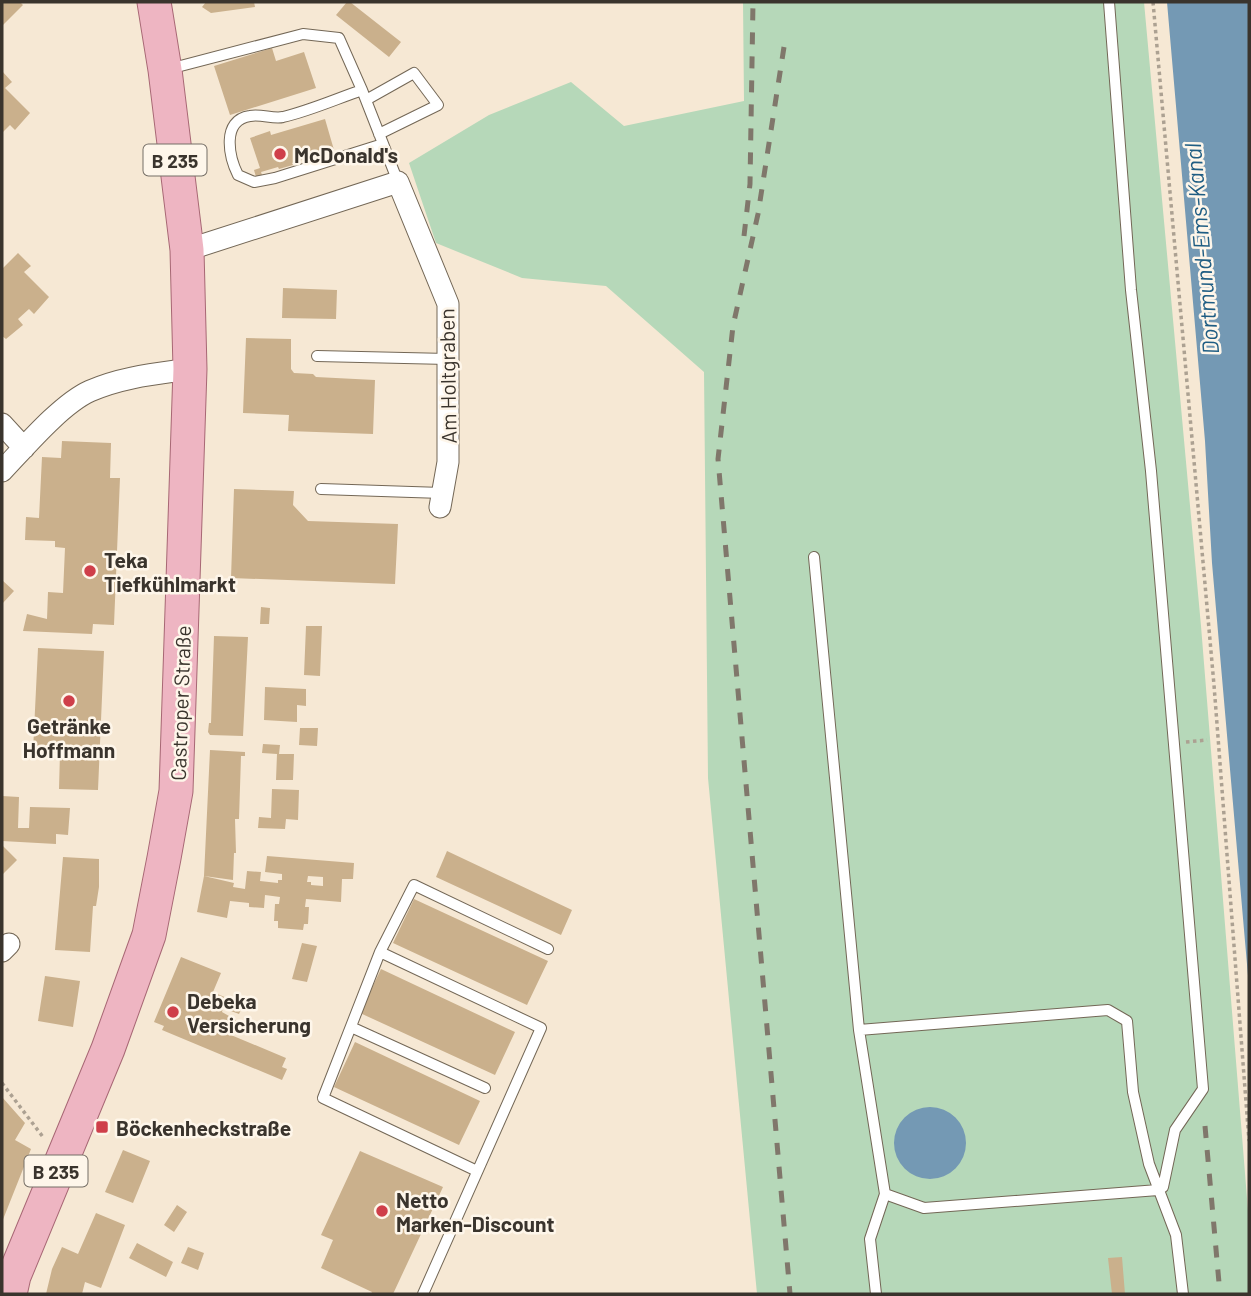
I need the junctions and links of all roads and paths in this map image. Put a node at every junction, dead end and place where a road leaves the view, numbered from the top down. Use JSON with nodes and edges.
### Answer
{"nodes":[{"id":1,"x":154,"y":2,"type":"edge"},
{"id":2,"x":1109,"y":2,"type":"edge"},
{"id":3,"x":1153,"y":2,"type":"edge"},
{"id":4,"x":165,"y":70,"type":"junction"},
{"id":5,"x":364,"y":95,"type":"junction"},
{"id":6,"x":381,"y":139,"type":"junction"},
{"id":7,"x":398,"y":182,"type":"junction"},
{"id":8,"x":187,"y":250,"type":"junction"},
{"id":9,"x":317,"y":356,"type":"dead end"},
{"id":10,"x":448,"y":359,"type":"junction"},
{"id":11,"x":190,"y":369,"type":"junction"},
{"id":12,"x":2,"y":424,"type":"edge"},
{"id":13,"x":24,"y":448,"type":"junction"},
{"id":14,"x":2,"y":471,"type":"edge"},
{"id":15,"x":321,"y":489,"type":"dead end"},
{"id":16,"x":441,"y":500,"type":"joint"},
{"id":17,"x":814,"y":556,"type":"dead end"},
{"id":18,"x":548,"y":949,"type":"dead end"},
{"id":19,"x":380,"y":952,"type":"junction"},
{"id":20,"x":351,"y":1027,"type":"junction"},
{"id":21,"x":859,"y":1030,"type":"junction"},
{"id":22,"x":2,"y":1083,"type":"edge"},
{"id":23,"x":485,"y":1088,"type":"dead end"},
{"id":24,"x":1249,"y":1141,"type":"edge"},
{"id":25,"x":61,"y":1159,"type":"junction"},
{"id":26,"x":477,"y":1171,"type":"junction"},
{"id":27,"x":1158,"y":1190,"type":"junction"},
{"id":28,"x":885,"y":1194,"type":"junction"},
{"id":29,"x":8,"y":1281,"type":"edge"},
{"id":30,"x":423,"y":1294,"type":"edge"},
{"id":31,"x":876,"y":1294,"type":"edge"},
{"id":32,"x":1183,"y":1294,"type":"edge"}],
"edges":[{"from":1,"to":4,"type":"main road","name":"Castroper Straße","number":"B 235"},
{"from":2,"to":27,"type":"lane"},
{"from":3,"to":24,"type":"path"},
{"from":4,"to":5,"type":"lane"},
{"from":4,"to":8,"type":"main road","name":"Castroper Straße","number":"B 235"},
{"from":5,"to":6,"type":"lane"},
{"from":5,"to":6,"type":"lane"},
{"from":5,"to":6,"type":"lane"},
{"from":6,"to":7,"type":"lane"},
{"from":7,"to":8,"type":"street"},
{"from":7,"to":10,"type":"street","name":"Am Holtgraben"},
{"from":8,"to":11,"type":"main road","name":"Castroper Straße","number":"B 235"},
{"from":9,"to":10,"type":"lane"},
{"from":10,"to":16,"type":"street","name":"Am Holtgraben"},
{"from":11,"to":13,"type":"street"},
{"from":11,"to":25,"type":"main road","name":"Castroper Straße","number":"B 235"},
{"from":12,"to":13,"type":"street"},
{"from":13,"to":14,"type":"street"},
{"from":15,"to":16,"type":"lane"},
{"from":17,"to":21,"type":"lane"},
{"from":18,"to":19,"type":"lane"},
{"from":19,"to":20,"type":"lane"},
{"from":19,"to":26,"type":"lane"},
{"from":20,"to":23,"type":"lane"},
{"from":20,"to":26,"type":"lane"},
{"from":21,"to":27,"type":"lane"},
{"from":21,"to":28,"type":"lane"},
{"from":22,"to":25,"type":"path"},
{"from":25,"to":29,"type":"main road","name":"Castroper Straße","number":"B 235"},
{"from":26,"to":30,"type":"lane"},
{"from":27,"to":28,"type":"lane"},
{"from":27,"to":32,"type":"lane"},
{"from":28,"to":31,"type":"lane"}]}
